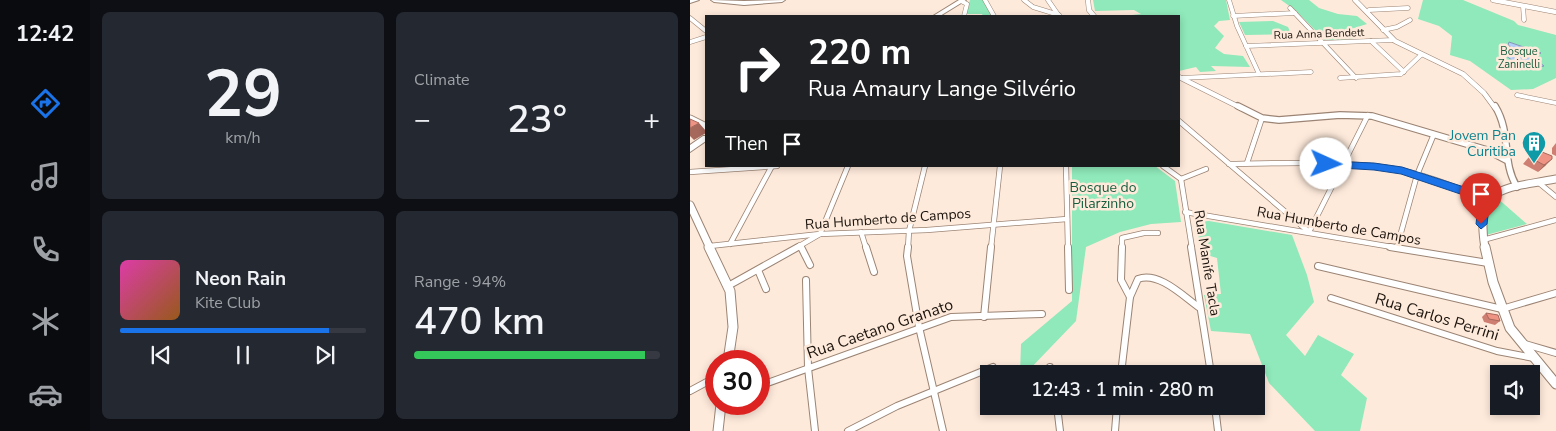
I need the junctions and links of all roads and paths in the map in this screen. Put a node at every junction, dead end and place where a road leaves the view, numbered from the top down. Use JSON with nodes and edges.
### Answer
{"nodes":[{"id":1,"x":696,"y":0,"type":"edge"},
{"id":2,"x":714,"y":0,"type":"edge"},
{"id":3,"x":782,"y":0,"type":"edge"},
{"id":4,"x":962,"y":0,"type":"edge"},
{"id":5,"x":985,"y":0,"type":"edge"},
{"id":6,"x":1024,"y":0,"type":"edge"},
{"id":7,"x":1048,"y":0,"type":"edge"},
{"id":8,"x":1088,"y":0,"type":"edge"},
{"id":9,"x":1229,"y":0,"type":"edge"},
{"id":10,"x":1355,"y":0,"type":"edge"},
{"id":11,"x":1493,"y":0,"type":"edge"},
{"id":12,"x":690,"y":1,"type":"edge"},
{"id":13,"x":722,"y":1,"type":"edge"},
{"id":14,"x":1523,"y":6,"type":"junction"},
{"id":15,"x":1290,"y":8,"type":"dead end"},
{"id":16,"x":1408,"y":8,"type":"dead end"},
{"id":17,"x":1369,"y":10,"type":"junction"},
{"id":18,"x":1556,"y":12,"type":"edge"},
{"id":19,"x":1295,"y":13,"type":"junction"},
{"id":20,"x":938,"y":15,"type":"edge"},
{"id":21,"x":964,"y":15,"type":"edge"},
{"id":22,"x":993,"y":15,"type":"edge"},
{"id":23,"x":1056,"y":15,"type":"edge"},
{"id":24,"x":1058,"y":15,"type":"edge"},
{"id":25,"x":1093,"y":15,"type":"edge"},
{"id":26,"x":1233,"y":16,"type":"junction"},
{"id":27,"x":690,"y":18,"type":"edge"},
{"id":28,"x":1410,"y":20,"type":"dead end"},
{"id":29,"x":1524,"y":20,"type":"dead end"},
{"id":30,"x":705,"y":30,"type":"edge"},
{"id":31,"x":1383,"y":30,"type":"junction"},
{"id":32,"x":705,"y":37,"type":"edge"},
{"id":33,"x":1393,"y":40,"type":"junction"},
{"id":34,"x":1371,"y":41,"type":"junction"},
{"id":35,"x":690,"y":42,"type":"edge"},
{"id":36,"x":1323,"y":43,"type":"junction"},
{"id":37,"x":1246,"y":46,"type":"junction"},
{"id":38,"x":1421,"y":55,"type":"junction"},
{"id":39,"x":1311,"y":72,"type":"dead end"},
{"id":40,"x":1404,"y":72,"type":"junction"},
{"id":41,"x":1259,"y":74,"type":"junction"},
{"id":42,"x":1180,"y":78,"type":"edge"},
{"id":43,"x":1340,"y":78,"type":"dead end"},
{"id":44,"x":1356,"y":78,"type":"junction"},
{"id":45,"x":1517,"y":95,"type":"dead end"},
{"id":46,"x":1556,"y":103,"type":"edge"},
{"id":47,"x":1368,"y":115,"type":"junction"},
{"id":48,"x":1262,"y":118,"type":"junction"},
{"id":49,"x":690,"y":119,"type":"edge"},
{"id":50,"x":1180,"y":122,"type":"edge"},
{"id":51,"x":705,"y":126,"type":"edge"},
{"id":52,"x":1434,"y":134,"type":"junction"},
{"id":53,"x":705,"y":139,"type":"edge"},
{"id":54,"x":690,"y":149,"type":"edge"},
{"id":55,"x":1506,"y":160,"type":"junction"},
{"id":56,"x":1247,"y":163,"type":"junction"},
{"id":57,"x":1229,"y":164,"type":"junction"},
{"id":58,"x":1341,"y":165,"type":"junction"},
{"id":59,"x":758,"y":167,"type":"edge"},
{"id":60,"x":771,"y":167,"type":"edge"},
{"id":61,"x":848,"y":167,"type":"edge"},
{"id":62,"x":925,"y":167,"type":"edge"},
{"id":63,"x":1000,"y":167,"type":"edge"},
{"id":64,"x":1066,"y":167,"type":"edge"},
{"id":65,"x":1163,"y":167,"type":"edge"},
{"id":66,"x":1206,"y":169,"type":"dead end"},
{"id":67,"x":690,"y":172,"type":"edge"},
{"id":68,"x":1417,"y":175,"type":"junction"},
{"id":69,"x":1181,"y":179,"type":"junction"},
{"id":70,"x":1556,"y":179,"type":"edge"},
{"id":71,"x":1539,"y":183,"type":"junction"},
{"id":72,"x":1518,"y":187,"type":"junction"},
{"id":73,"x":1556,"y":197,"type":"edge"},
{"id":74,"x":1488,"y":199,"type":"junction"},
{"id":75,"x":690,"y":206,"type":"edge"},
{"id":76,"x":1185,"y":212,"type":"junction"},
{"id":77,"x":1067,"y":219,"type":"junction"},
{"id":78,"x":1556,"y":220,"type":"edge"},
{"id":79,"x":994,"y":224,"type":"junction"},
{"id":80,"x":909,"y":231,"type":"junction"},
{"id":81,"x":861,"y":232,"type":"junction"},
{"id":82,"x":1309,"y":232,"type":"junction"},
{"id":83,"x":1158,"y":233,"type":"dead end"},
{"id":84,"x":820,"y":234,"type":"junction"},
{"id":85,"x":1483,"y":240,"type":"junction"},
{"id":86,"x":730,"y":244,"type":"junction"},
{"id":87,"x":710,"y":246,"type":"junction"},
{"id":88,"x":800,"y":246,"type":"junction"},
{"id":89,"x":1396,"y":247,"type":"junction"},
{"id":90,"x":1489,"y":263,"type":"junction"},
{"id":91,"x":810,"y":265,"type":"dead end"},
{"id":92,"x":1318,"y":266,"type":"dead end"},
{"id":93,"x":758,"y":270,"type":"junction"},
{"id":94,"x":874,"y":272,"type":"dead end"},
{"id":95,"x":806,"y":280,"type":"dead end"},
{"id":96,"x":728,"y":286,"type":"junction"},
{"id":97,"x":766,"y":290,"type":"dead end"},
{"id":98,"x":1069,"y":290,"type":"dead end"},
{"id":99,"x":1556,"y":293,"type":"edge"},
{"id":100,"x":1130,"y":297,"type":"junction"},
{"id":101,"x":1331,"y":298,"type":"dead end"},
{"id":102,"x":1200,"y":308,"type":"junction"},
{"id":103,"x":1502,"y":309,"type":"junction"},
{"id":104,"x":1042,"y":314,"type":"dead end"},
{"id":105,"x":984,"y":317,"type":"junction"},
{"id":106,"x":919,"y":327,"type":"junction"},
{"id":107,"x":1521,"y":342,"type":"junction"},
{"id":108,"x":729,"y":350,"type":"edge"},
{"id":109,"x":1556,"y":353,"type":"edge"},
{"id":110,"x":1535,"y":358,"type":"junction"},
{"id":111,"x":1122,"y":365,"type":"edge"},
{"id":112,"x":1210,"y":365,"type":"edge"},
{"id":113,"x":808,"y":368,"type":"junction"},
{"id":114,"x":980,"y":372,"type":"edge"},
{"id":115,"x":705,"y":382,"type":"edge"},
{"id":116,"x":770,"y":382,"type":"edge"},
{"id":117,"x":1556,"y":384,"type":"edge"},
{"id":118,"x":934,"y":390,"type":"junction"},
{"id":119,"x":690,"y":391,"type":"edge"},
{"id":120,"x":720,"y":415,"type":"edge"},
{"id":121,"x":1057,"y":415,"type":"edge"},
{"id":122,"x":1117,"y":415,"type":"edge"},
{"id":123,"x":1216,"y":415,"type":"edge"},
{"id":124,"x":718,"y":431,"type":"edge"},
{"id":125,"x":815,"y":431,"type":"edge"},
{"id":126,"x":848,"y":431,"type":"edge"},
{"id":127,"x":943,"y":431,"type":"edge"},
{"id":128,"x":1060,"y":431,"type":"edge"},
{"id":129,"x":1115,"y":431,"type":"edge"},
{"id":130,"x":1218,"y":431,"type":"edge"}],
"edges":[{"from":1,"to":12,"type":"main road"},
{"from":2,"to":13,"type":"main road"},
{"from":3,"to":13,"type":"main road"},
{"from":4,"to":20,"type":"main road"},
{"from":4,"to":21,"type":"street"},
{"from":5,"to":22,"type":"street"},
{"from":6,"to":23,"type":"street"},
{"from":7,"to":24,"type":"street"},
{"from":8,"to":25,"type":"street"},
{"from":9,"to":26,"type":"street"},
{"from":10,"to":17,"type":"street"},
{"from":11,"to":14,"type":"street"},
{"from":14,"to":18,"type":"street"},
{"from":14,"to":29,"type":"street"},
{"from":15,"to":19,"type":"street"},
{"from":16,"to":17,"type":"street"},
{"from":17,"to":31,"type":"street"},
{"from":19,"to":26,"type":"street"},
{"from":19,"to":36,"type":"street"},
{"from":26,"to":37,"type":"street"},
{"from":27,"to":30,"type":"street"},
{"from":28,"to":31,"type":"street"},
{"from":31,"to":33,"type":"street"},
{"from":32,"to":35,"type":"street"},
{"from":33,"to":34,"type":"street","name":"Rua Anna Bendett"},
{"from":33,"to":38,"type":"street"},
{"from":34,"to":36,"type":"street","name":"Rua Anna Bendett"},
{"from":34,"to":40,"type":"street"},
{"from":36,"to":37,"type":"street","name":"Rua Anna Bendett"},
{"from":36,"to":44,"type":"street"},
{"from":37,"to":41,"type":"street"},
{"from":38,"to":40,"type":"street"},
{"from":38,"to":55,"type":"street"},
{"from":39,"to":41,"type":"street"},
{"from":40,"to":44,"type":"street"},
{"from":41,"to":42,"type":"street"},
{"from":42,"to":48,"type":"street"},
{"from":43,"to":44,"type":"street"},
{"from":45,"to":46,"type":"street"},
{"from":47,"to":48,"type":"street"},
{"from":47,"to":52,"type":"street"},
{"from":47,"to":58,"type":"street"},
{"from":48,"to":56,"type":"street"},
{"from":49,"to":51,"type":"main road"},
{"from":50,"to":57,"type":"street"},
{"from":52,"to":55,"type":"street"},
{"from":52,"to":68,"type":"street"},
{"from":53,"to":54,"type":"main road"},
{"from":55,"to":72,"type":"street"},
{"from":56,"to":57,"type":"street"},
{"from":56,"to":58,"type":"street"},
{"from":57,"to":82,"type":"street"},
{"from":58,"to":68,"type":"street"},
{"from":58,"to":82,"type":"street"},
{"from":59,"to":67,"type":"street"},
{"from":60,"to":86,"type":"street"},
{"from":61,"to":84,"type":"street"},
{"from":62,"to":80,"type":"street"},
{"from":63,"to":79,"type":"street"},
{"from":64,"to":77,"type":"street"},
{"from":65,"to":69,"type":"street"},
{"from":66,"to":69,"type":"street"},
{"from":68,"to":74,"type":"street"},
{"from":68,"to":89,"type":"street"},
{"from":69,"to":76,"type":"street","name":"Rua Manife Tacla"},
{"from":70,"to":71,"type":"main road"},
{"from":71,"to":72,"type":"main road"},
{"from":71,"to":73,"type":"street"},
{"from":72,"to":74,"type":"main road"},
{"from":74,"to":85,"type":"main road"},
{"from":75,"to":87,"type":"main road"},
{"from":76,"to":82,"type":"street","name":"Rua Humberto de Campos"},
{"from":76,"to":102,"type":"street","name":"Rua Manife Tacla"},
{"from":77,"to":79,"type":"street","name":"Rua Humberto de Campos"},
{"from":77,"to":98,"type":"street"},
{"from":78,"to":85,"type":"street"},
{"from":79,"to":80,"type":"street","name":"Rua Humberto de Campos"},
{"from":79,"to":105,"type":"street"},
{"from":80,"to":81,"type":"street","name":"Rua Humberto de Campos"},
{"from":80,"to":106,"type":"street"},
{"from":81,"to":84,"type":"street","name":"Rua Humberto de Campos"},
{"from":81,"to":94,"type":"street"},
{"from":82,"to":89,"type":"street","name":"Rua Humberto de Campos"},
{"from":83,"to":100,"type":"street"},
{"from":84,"to":86,"type":"street","name":"Rua Humberto de Campos"},
{"from":84,"to":88,"type":"street"},
{"from":85,"to":90,"type":"main road"},
{"from":86,"to":87,"type":"street","name":"Rua Humberto de Campos"},
{"from":87,"to":96,"type":"main road"},
{"from":88,"to":91,"type":"street"},
{"from":88,"to":93,"type":"street"},
{"from":89,"to":90,"type":"street","name":"Rua Humberto de Campos"},
{"from":90,"to":103,"type":"main road"},
{"from":92,"to":103,"type":"street"},
{"from":93,"to":96,"type":"street"},
{"from":93,"to":97,"type":"street"},
{"from":95,"to":113,"type":"street"},
{"from":96,"to":108,"type":"main road"},
{"from":99,"to":103,"type":"street"},
{"from":100,"to":102,"type":"street"},
{"from":100,"to":111,"type":"street"},
{"from":101,"to":110,"type":"street","name":"Rua Carlos Perrini"},
{"from":102,"to":112,"type":"street","name":"Rua Manife Tacla"},
{"from":103,"to":107,"type":"main road"},
{"from":104,"to":105,"type":"street","name":"Rua Caetano Granato"},
{"from":105,"to":106,"type":"street","name":"Rua Caetano Granato"},
{"from":106,"to":113,"type":"street","name":"Rua Caetano Granato"},
{"from":106,"to":118,"type":"street"},
{"from":107,"to":109,"type":"street"},
{"from":107,"to":110,"type":"main road"},
{"from":110,"to":117,"type":"main road"},
{"from":113,"to":116,"type":"street","name":"Rua Caetano Granato"},
{"from":113,"to":125,"type":"street"},
{"from":114,"to":118,"type":"street"},
{"from":115,"to":119,"type":"street"},
{"from":118,"to":126,"type":"street"},
{"from":118,"to":127,"type":"street"},
{"from":120,"to":124,"type":"main road"},
{"from":121,"to":128,"type":"street"},
{"from":122,"to":129,"type":"street"},
{"from":123,"to":130,"type":"street"}]}
